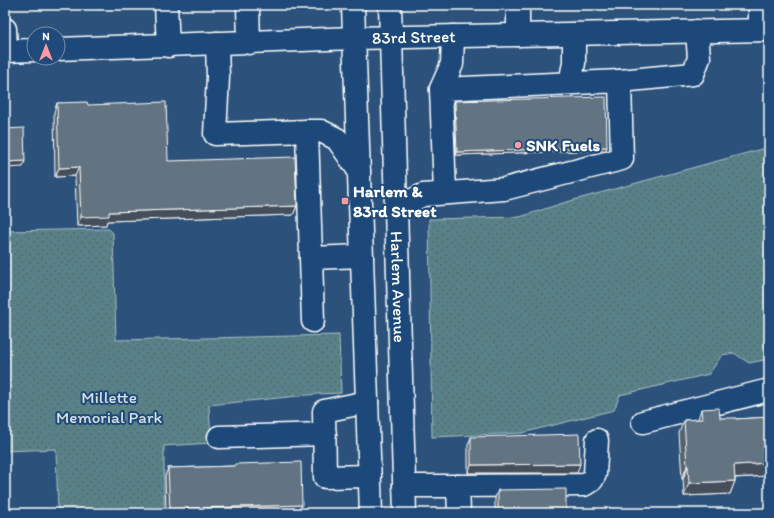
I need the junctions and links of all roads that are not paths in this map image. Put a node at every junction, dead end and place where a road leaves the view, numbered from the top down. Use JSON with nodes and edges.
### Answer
{"nodes":[{"id":1,"x":166,"y":5,"type":"edge"},
{"id":2,"x":248,"y":5,"type":"edge"},
{"id":3,"x":353,"y":5,"type":"edge"},
{"id":4,"x":390,"y":5,"type":"edge"},
{"id":5,"x":518,"y":5,"type":"edge"},
{"id":6,"x":760,"y":5,"type":"edge"},
{"id":7,"x":5,"y":29,"type":"edge"},
{"id":8,"x":765,"y":30,"type":"edge"},
{"id":9,"x":697,"y":31,"type":"junction"},
{"id":10,"x":574,"y":34,"type":"junction"},
{"id":11,"x":453,"y":36,"type":"junction"},
{"id":12,"x":518,"y":36,"type":"junction"},
{"id":13,"x":354,"y":38,"type":"junction"},
{"id":14,"x":391,"y":38,"type":"junction"},
{"id":15,"x":217,"y":43,"type":"junction"},
{"id":16,"x":249,"y":43,"type":"junction"},
{"id":17,"x":168,"y":46,"type":"junction"},
{"id":18,"x":66,"y":49,"type":"edge"},
{"id":19,"x":26,"y":50,"type":"edge"},
{"id":20,"x":6,"y":51,"type":"edge"},
{"id":21,"x":620,"y":81,"type":"junction"},
{"id":22,"x":570,"y":83,"type":"junction"},
{"id":23,"x":441,"y":89,"type":"junction"},
{"id":24,"x":307,"y":131,"type":"junction"},
{"id":25,"x":359,"y":171,"type":"junction"},
{"id":26,"x":446,"y":193,"type":"junction"},
{"id":27,"x":396,"y":208,"type":"junction"},
{"id":28,"x":362,"y":256,"type":"junction"},
{"id":29,"x":311,"y":258,"type":"junction"},
{"id":30,"x":313,"y":321,"type":"dead end"},
{"id":31,"x":769,"y":390,"type":"edge"},
{"id":32,"x":367,"y":402,"type":"junction"},
{"id":33,"x":643,"y":422,"type":"dead end"},
{"id":34,"x":325,"y":434,"type":"junction"},
{"id":35,"x":219,"y":437,"type":"dead end"},
{"id":36,"x":597,"y":440,"type":"dead end"},
{"id":37,"x":370,"y":476,"type":"junction"},
{"id":38,"x":404,"y":486,"type":"junction"},
{"id":39,"x":458,"y":486,"type":"junction"},
{"id":40,"x":371,"y":513,"type":"edge"},
{"id":41,"x":405,"y":513,"type":"edge"},
{"id":42,"x":458,"y":513,"type":"edge"}],
"edges":[{"from":1,"to":17,"type":"main road"},
{"from":2,"to":16,"type":"main road"},
{"from":3,"to":13,"type":"main road","name":"Harlem Avenue"},
{"from":4,"to":14,"type":"main road","name":"Harlem Avenue"},
{"from":5,"to":12,"type":"main road"},
{"from":6,"to":8,"type":"main road"},
{"from":7,"to":20,"type":"main road"},
{"from":8,"to":9,"type":"main road","name":"83rd Street"},
{"from":9,"to":10,"type":"main road","name":"83rd Street"},
{"from":9,"to":21,"type":"main road"},
{"from":10,"to":12,"type":"main road","name":"83rd Street"},
{"from":10,"to":22,"type":"main road"},
{"from":11,"to":12,"type":"main road","name":"83rd Street"},
{"from":11,"to":14,"type":"main road","name":"83rd Street"},
{"from":11,"to":23,"type":"main road"},
{"from":13,"to":14,"type":"main road","name":"83rd Street"},
{"from":13,"to":16,"type":"main road","name":"83rd Street"},
{"from":13,"to":25,"type":"main road","name":"Harlem Avenue"},
{"from":14,"to":27,"type":"main road","name":"Harlem Avenue"},
{"from":15,"to":16,"type":"main road","name":"83rd Street"},
{"from":15,"to":17,"type":"main road","name":"83rd Street"},
{"from":15,"to":24,"type":"main road"},
{"from":17,"to":18,"type":"main road","name":"83rd Street"},
{"from":19,"to":20,"type":"main road"},
{"from":21,"to":22,"type":"main road"},
{"from":21,"to":26,"type":"main road"},
{"from":22,"to":23,"type":"main road"},
{"from":23,"to":26,"type":"main road"},
{"from":24,"to":25,"type":"main road"},
{"from":24,"to":29,"type":"main road"},
{"from":25,"to":28,"type":"main road","name":"Harlem Avenue"},
{"from":26,"to":27,"type":"main road"},
{"from":27,"to":38,"type":"main road","name":"Harlem Avenue"},
{"from":28,"to":29,"type":"main road"},
{"from":28,"to":32,"type":"main road","name":"Harlem Avenue"},
{"from":29,"to":30,"type":"main road"},
{"from":31,"to":33,"type":"main road"},
{"from":32,"to":34,"type":"main road"},
{"from":32,"to":37,"type":"main road","name":"Harlem Avenue"},
{"from":34,"to":35,"type":"main road"},
{"from":34,"to":37,"type":"main road"},
{"from":36,"to":39,"type":"main road"},
{"from":37,"to":40,"type":"main road","name":"Harlem Avenue"},
{"from":38,"to":39,"type":"main road"},
{"from":38,"to":41,"type":"main road","name":"Harlem Avenue"},
{"from":39,"to":42,"type":"main road"}]}
